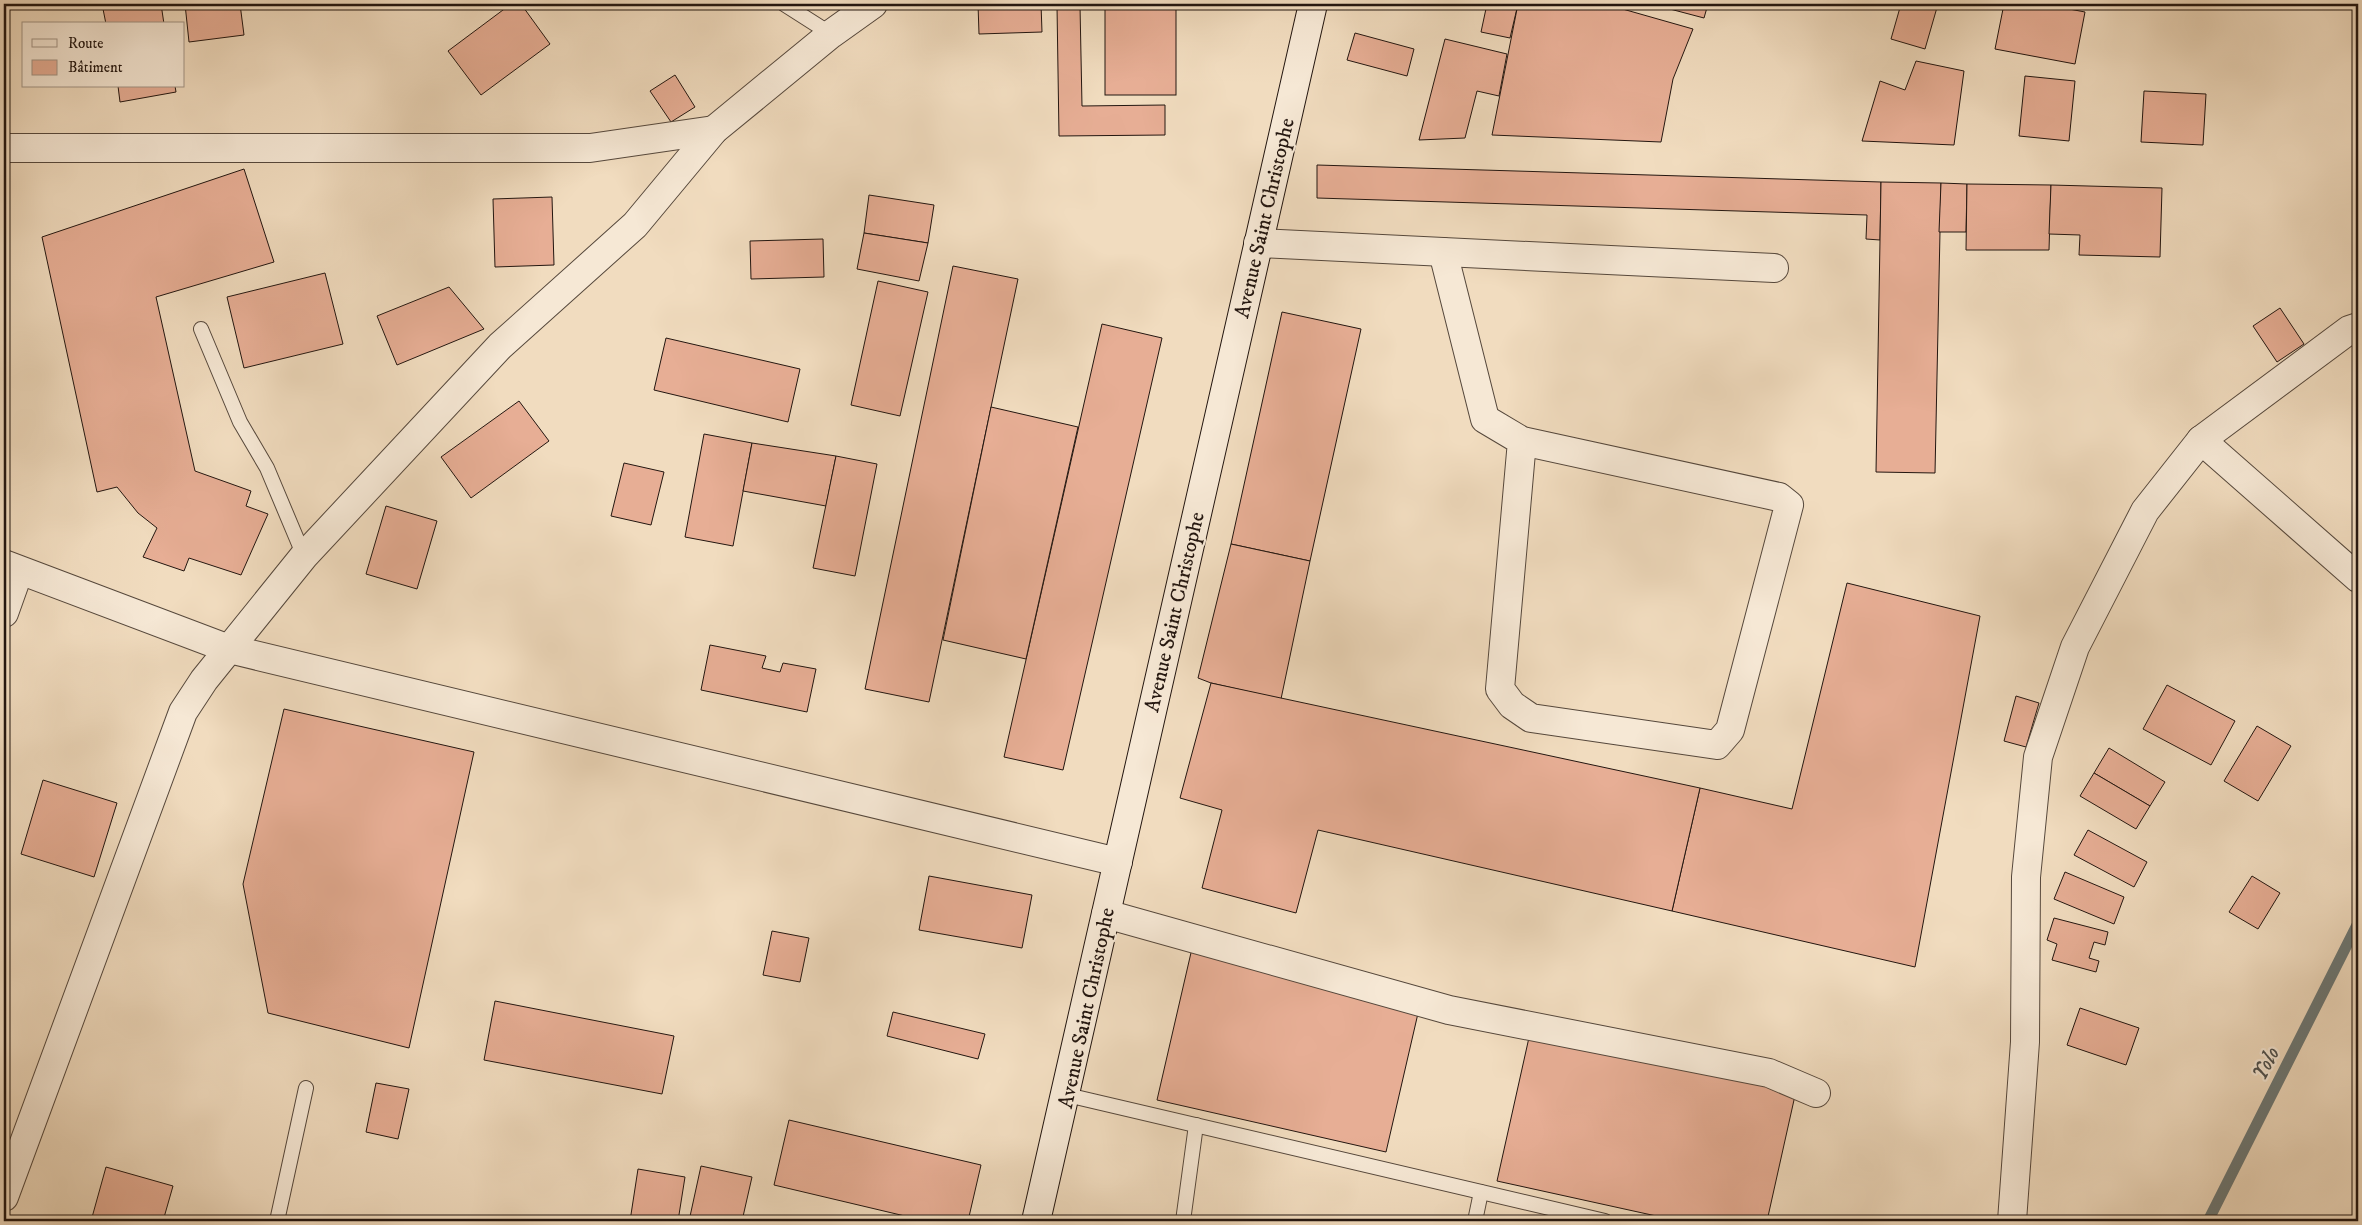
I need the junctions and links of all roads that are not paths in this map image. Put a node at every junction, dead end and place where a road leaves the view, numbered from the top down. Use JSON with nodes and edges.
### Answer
{"nodes":[{"id":1,"x":784,"y":4,"type":"edge"},
{"id":2,"x":872,"y":4,"type":"edge"},
{"id":3,"x":1313,"y":4,"type":"edge"},
{"id":4,"x":831,"y":34,"type":"junction"},
{"id":5,"x":714,"y":130,"type":"junction"},
{"id":6,"x":4,"y":148,"type":"edge"},
{"id":7,"x":1258,"y":243,"type":"junction"},
{"id":8,"x":1443,"y":252,"type":"junction"},
{"id":9,"x":1774,"y":268,"type":"dead end"},
{"id":10,"x":2358,"y":327,"type":"edge"},
{"id":11,"x":201,"y":329,"type":"dead end"},
{"id":12,"x":2201,"y":440,"type":"junction"},
{"id":13,"x":1522,"y":441,"type":"junction"},
{"id":14,"x":304,"y":556,"type":"junction"},
{"id":15,"x":12,"y":568,"type":"edge"},
{"id":16,"x":2358,"y":578,"type":"edge"},
{"id":17,"x":4,"y":613,"type":"edge"},
{"id":18,"x":228,"y":649,"type":"junction"},
{"id":19,"x":1118,"y":862,"type":"junction"},
{"id":20,"x":1106,"y":914,"type":"junction"},
{"id":21,"x":306,"y":1088,"type":"dead end"},
{"id":22,"x":1816,"y":1093,"type":"dead end"},
{"id":23,"x":1067,"y":1095,"type":"junction"},
{"id":24,"x":1196,"y":1125,"type":"junction"},
{"id":25,"x":1481,"y":1192,"type":"junction"},
{"id":26,"x":4,"y":1197,"type":"edge"},
{"id":27,"x":277,"y":1221,"type":"edge"},
{"id":28,"x":1036,"y":1221,"type":"edge"},
{"id":29,"x":1183,"y":1221,"type":"edge"},
{"id":30,"x":1475,"y":1221,"type":"edge"},
{"id":31,"x":1605,"y":1221,"type":"edge"},
{"id":32,"x":2012,"y":1221,"type":"edge"}],
"edges":[{"from":1,"to":4,"type":"lane"},
{"from":2,"to":4,"type":"street"},
{"from":3,"to":7,"type":"street","name":"Avenue Saint Christophe"},
{"from":4,"to":5,"type":"street"},
{"from":5,"to":6,"type":"street"},
{"from":5,"to":14,"type":"street"},
{"from":7,"to":8,"type":"street"},
{"from":7,"to":19,"type":"street","name":"Avenue Saint Christophe"},
{"from":8,"to":9,"type":"street"},
{"from":8,"to":13,"type":"street"},
{"from":10,"to":12,"type":"street"},
{"from":11,"to":14,"type":"lane"},
{"from":12,"to":16,"type":"street"},
{"from":12,"to":32,"type":"street"},
{"from":13,"to":13,"type":"street"},
{"from":14,"to":18,"type":"street"},
{"from":15,"to":17,"type":"street"},
{"from":15,"to":18,"type":"street"},
{"from":18,"to":19,"type":"street"},
{"from":18,"to":26,"type":"street"},
{"from":19,"to":20,"type":"street","name":"Avenue Saint Christophe"},
{"from":20,"to":22,"type":"street"},
{"from":20,"to":23,"type":"street","name":"Avenue Saint Christophe"},
{"from":21,"to":27,"type":"lane"},
{"from":23,"to":24,"type":"lane"},
{"from":23,"to":28,"type":"street","name":"Avenue Saint Christophe"},
{"from":24,"to":25,"type":"lane"},
{"from":24,"to":29,"type":"lane"},
{"from":25,"to":30,"type":"lane"},
{"from":25,"to":31,"type":"lane"}]}
